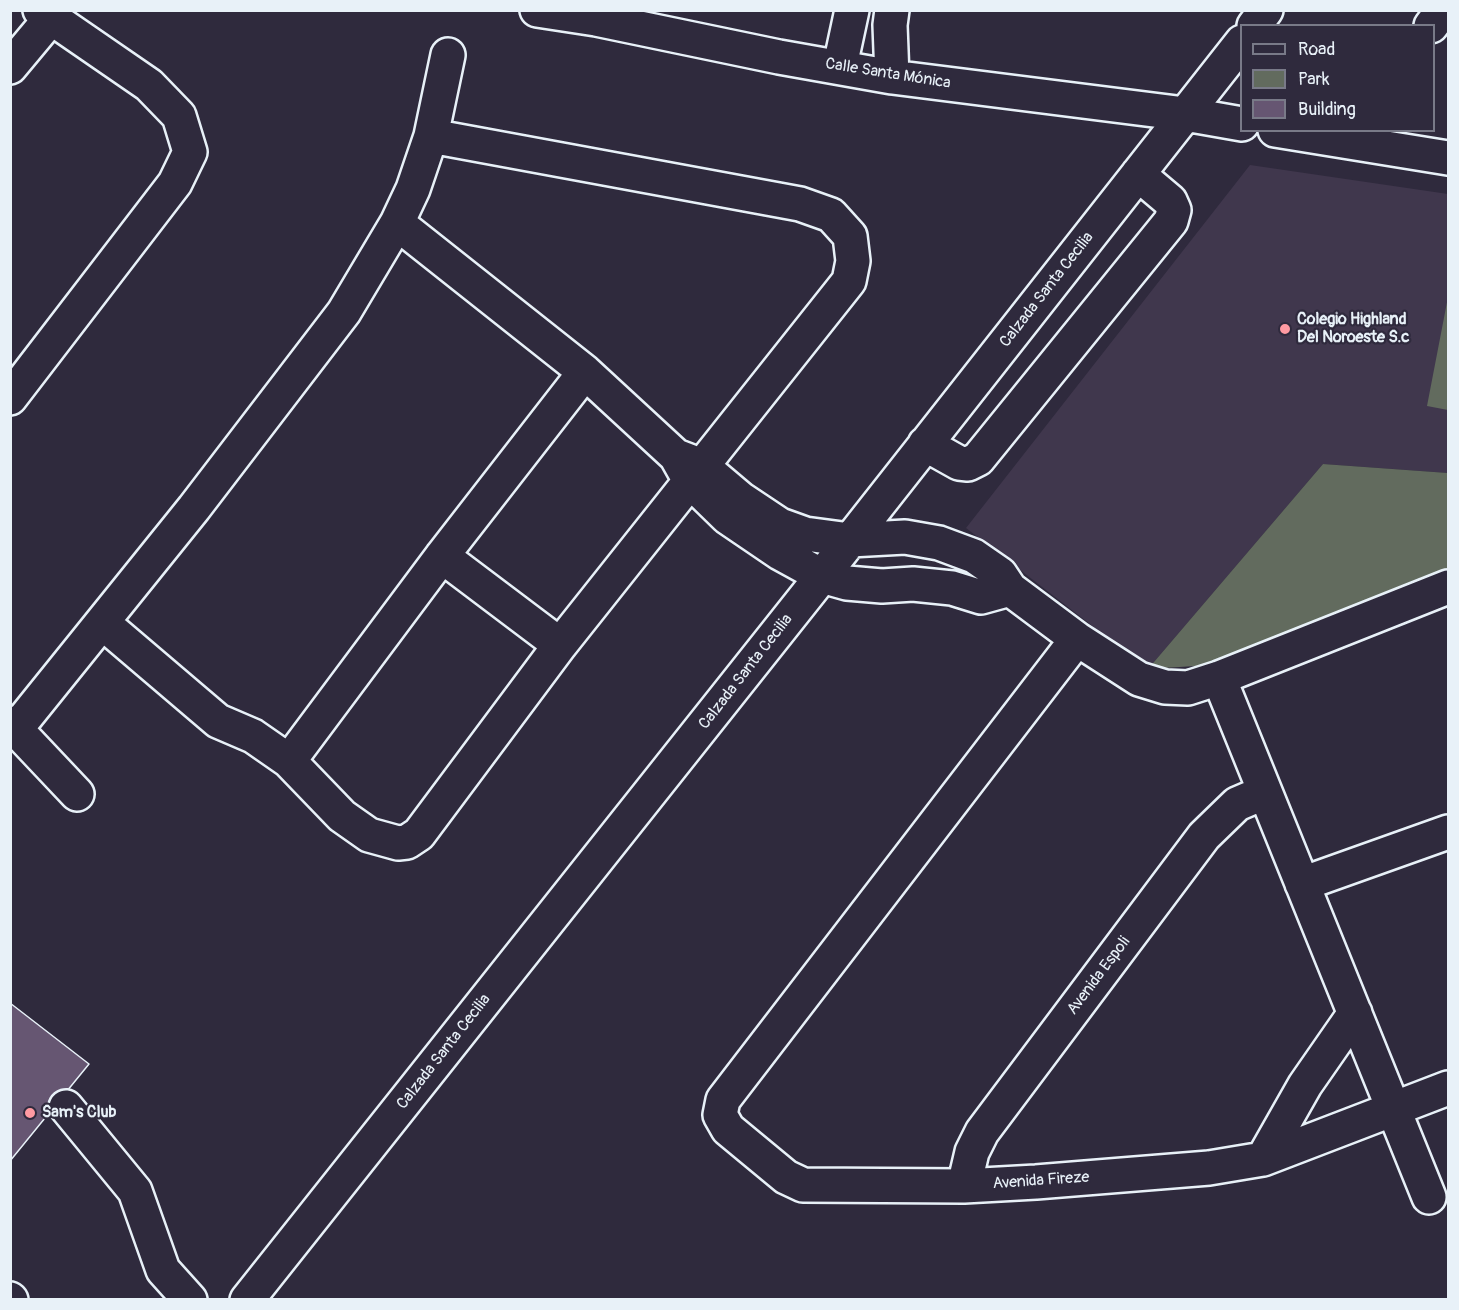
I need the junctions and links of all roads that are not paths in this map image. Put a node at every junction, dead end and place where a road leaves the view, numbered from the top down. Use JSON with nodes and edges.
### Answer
{"nodes":[{"id":1,"x":537,"y":10,"type":"edge"},
{"id":2,"x":852,"y":10,"type":"edge"},
{"id":3,"x":892,"y":10,"type":"edge"},
{"id":4,"x":1266,"y":10,"type":"edge"},
{"id":5,"x":1443,"y":10,"type":"edge"},
{"id":6,"x":45,"y":15,"type":"edge"},
{"id":7,"x":598,"y":15,"type":"edge"},
{"id":8,"x":1256,"y":24,"type":"edge"},
{"id":9,"x":1432,"y":24,"type":"edge"},
{"id":10,"x":1240,"y":45,"type":"edge"},
{"id":11,"x":448,"y":55,"type":"dead end"},
{"id":12,"x":840,"y":66,"type":"junction"},
{"id":13,"x":10,"y":67,"type":"edge"},
{"id":14,"x":892,"y":77,"type":"junction"},
{"id":15,"x":1185,"y":114,"type":"junction"},
{"id":16,"x":1240,"y":124,"type":"edge"},
{"id":17,"x":1287,"y":132,"type":"edge"},
{"id":18,"x":431,"y":136,"type":"junction"},
{"id":19,"x":1449,"y":158,"type":"edge"},
{"id":20,"x":1138,"y":174,"type":"junction"},
{"id":21,"x":397,"y":223,"type":"junction"},
{"id":22,"x":585,"y":372,"type":"junction"},
{"id":23,"x":10,"y":398,"type":"edge"},
{"id":24,"x":925,"y":444,"type":"junction"},
{"id":25,"x":689,"y":468,"type":"junction"},
{"id":26,"x":850,"y":540,"type":"junction"},
{"id":27,"x":442,"y":556,"type":"junction"},
{"id":28,"x":822,"y":576,"type":"junction"},
{"id":29,"x":1449,"y":587,"type":"edge"},
{"id":30,"x":1010,"y":589,"type":"junction"},
{"id":31,"x":103,"y":623,"type":"junction"},
{"id":32,"x":1077,"y":639,"type":"junction"},
{"id":33,"x":560,"y":645,"type":"junction"},
{"id":34,"x":1219,"y":678,"type":"junction"},
{"id":35,"x":13,"y":726,"type":"edge"},
{"id":36,"x":289,"y":761,"type":"junction"},
{"id":37,"x":1265,"y":792,"type":"junction"},
{"id":38,"x":77,"y":794,"type":"dead end"},
{"id":39,"x":1449,"y":832,"type":"edge"},
{"id":40,"x":1302,"y":884,"type":"junction"},
{"id":41,"x":1355,"y":1013,"type":"junction"},
{"id":42,"x":1449,"y":1088,"type":"edge"},
{"id":43,"x":66,"y":1107,"type":"dead end"},
{"id":44,"x":1394,"y":1109,"type":"junction"},
{"id":45,"x":1263,"y":1159,"type":"junction"},
{"id":46,"x":964,"y":1186,"type":"junction"},
{"id":47,"x":1429,"y":1197,"type":"dead end"},
{"id":48,"x":190,"y":1299,"type":"edge"},
{"id":49,"x":247,"y":1299,"type":"edge"}],
"edges":[{"from":1,"to":7,"type":"street","name":"Calle Santa Mónica"},
{"from":2,"to":12,"type":"street"},
{"from":3,"to":14,"type":"street"},
{"from":4,"to":8,"type":"street"},
{"from":5,"to":9,"type":"street"},
{"from":6,"to":13,"type":"street"},
{"from":6,"to":23,"type":"street"},
{"from":7,"to":12,"type":"street","name":"Calle Santa Mónica"},
{"from":10,"to":15,"type":"street","name":"Calzada Santa Cecilia"},
{"from":11,"to":18,"type":"street"},
{"from":12,"to":14,"type":"street","name":"Calle Santa Mónica"},
{"from":14,"to":15,"type":"street","name":"Calle Santa Mónica"},
{"from":15,"to":16,"type":"street","name":"Calle Santa Mónica"},
{"from":15,"to":20,"type":"street","name":"Calzada Santa Cecilia"},
{"from":17,"to":19,"type":"street"},
{"from":18,"to":21,"type":"street"},
{"from":18,"to":25,"type":"street"},
{"from":20,"to":24,"type":"street","name":"Calzada Santa Cecilia"},
{"from":20,"to":24,"type":"street"},
{"from":21,"to":22,"type":"street"},
{"from":21,"to":31,"type":"street"},
{"from":22,"to":25,"type":"street"},
{"from":22,"to":27,"type":"street"},
{"from":24,"to":26,"type":"street","name":"Calzada Santa Cecilia"},
{"from":25,"to":26,"type":"street"},
{"from":25,"to":28,"type":"street"},
{"from":25,"to":33,"type":"street"},
{"from":26,"to":28,"type":"street","name":"Calzada Santa Cecilia"},
{"from":26,"to":30,"type":"street"},
{"from":27,"to":33,"type":"street"},
{"from":27,"to":36,"type":"street"},
{"from":28,"to":30,"type":"street"},
{"from":28,"to":49,"type":"street","name":"Calzada Santa Cecilia"},
{"from":29,"to":34,"type":"street"},
{"from":30,"to":32,"type":"street"},
{"from":31,"to":35,"type":"street"},
{"from":31,"to":36,"type":"street"},
{"from":32,"to":34,"type":"street"},
{"from":32,"to":46,"type":"street","name":"Avenida Fireze"},
{"from":33,"to":36,"type":"street"},
{"from":34,"to":37,"type":"street"},
{"from":35,"to":38,"type":"street"},
{"from":37,"to":40,"type":"street"},
{"from":37,"to":46,"type":"street","name":"Avenida Espoli"},
{"from":39,"to":40,"type":"street"},
{"from":40,"to":41,"type":"street"},
{"from":41,"to":44,"type":"street"},
{"from":41,"to":45,"type":"street"},
{"from":42,"to":44,"type":"street","name":"Avenida Fireze"},
{"from":43,"to":48,"type":"street"},
{"from":44,"to":45,"type":"street","name":"Avenida Fireze"},
{"from":44,"to":47,"type":"street"},
{"from":45,"to":46,"type":"street","name":"Avenida Fireze"}]}
